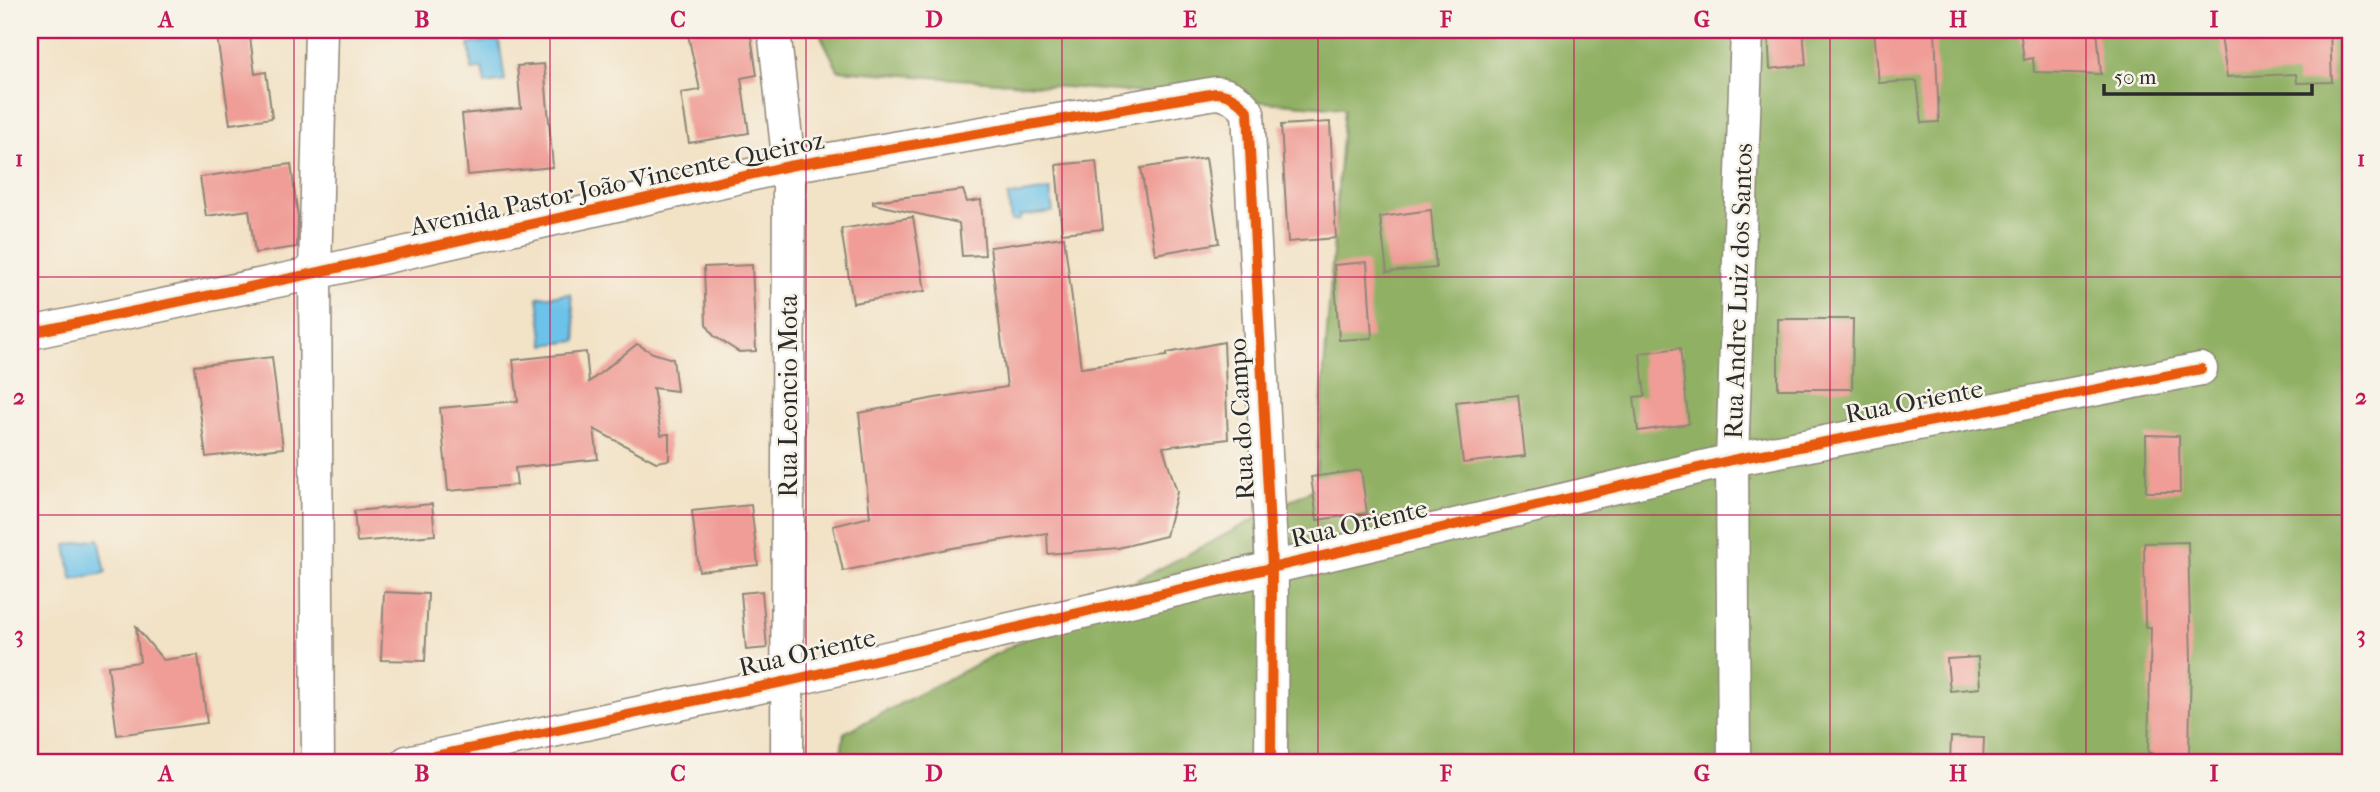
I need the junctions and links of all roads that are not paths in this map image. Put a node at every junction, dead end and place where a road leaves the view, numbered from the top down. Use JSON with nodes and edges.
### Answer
{"nodes":[{"id":1,"x":321,"y":30,"type":"edge"},
{"id":2,"x":774,"y":30,"type":"edge"},
{"id":3,"x":1747,"y":30,"type":"edge"},
{"id":4,"x":1216,"y":93,"type":"joint"},
{"id":5,"x":789,"y":166,"type":"junction"},
{"id":6,"x":315,"y":273,"type":"junction"},
{"id":7,"x":30,"y":333,"type":"edge"},
{"id":8,"x":2201,"y":369,"type":"dead end"},
{"id":9,"x":1732,"y":460,"type":"junction"},
{"id":10,"x":1272,"y":567,"type":"junction"},
{"id":11,"x":788,"y":681,"type":"junction"},
{"id":12,"x":318,"y":762,"type":"edge"},
{"id":13,"x":407,"y":762,"type":"edge"},
{"id":14,"x":787,"y":762,"type":"edge"},
{"id":15,"x":1271,"y":762,"type":"edge"},
{"id":16,"x":1734,"y":762,"type":"edge"}],
"edges":[{"from":1,"to":6,"type":"street"},
{"from":2,"to":5,"type":"street","name":"Rua Leoncio Mota"},
{"from":3,"to":9,"type":"street","name":"Rua Andre Luiz dos Santos"},
{"from":4,"to":5,"type":"street","name":"Avenida Pastor João Vincente Queiroz"},
{"from":4,"to":10,"type":"street","name":"Rua do Campo"},
{"from":5,"to":6,"type":"street","name":"Avenida Pastor João Vincente Queiroz"},
{"from":5,"to":11,"type":"street","name":"Rua Leoncio Mota"},
{"from":6,"to":7,"type":"street","name":"Avenida Pastor João Vincente Queiroz"},
{"from":6,"to":12,"type":"street"},
{"from":8,"to":9,"type":"street","name":"Rua Oriente"},
{"from":9,"to":10,"type":"street","name":"Rua Oriente"},
{"from":9,"to":16,"type":"street","name":"Rua Andre Luiz dos Santos"},
{"from":10,"to":11,"type":"street","name":"Rua Oriente"},
{"from":10,"to":15,"type":"street","name":"Rua do Campo"},
{"from":11,"to":13,"type":"street","name":"Rua Oriente"},
{"from":11,"to":14,"type":"street","name":"Rua Leoncio Mota"}]}
